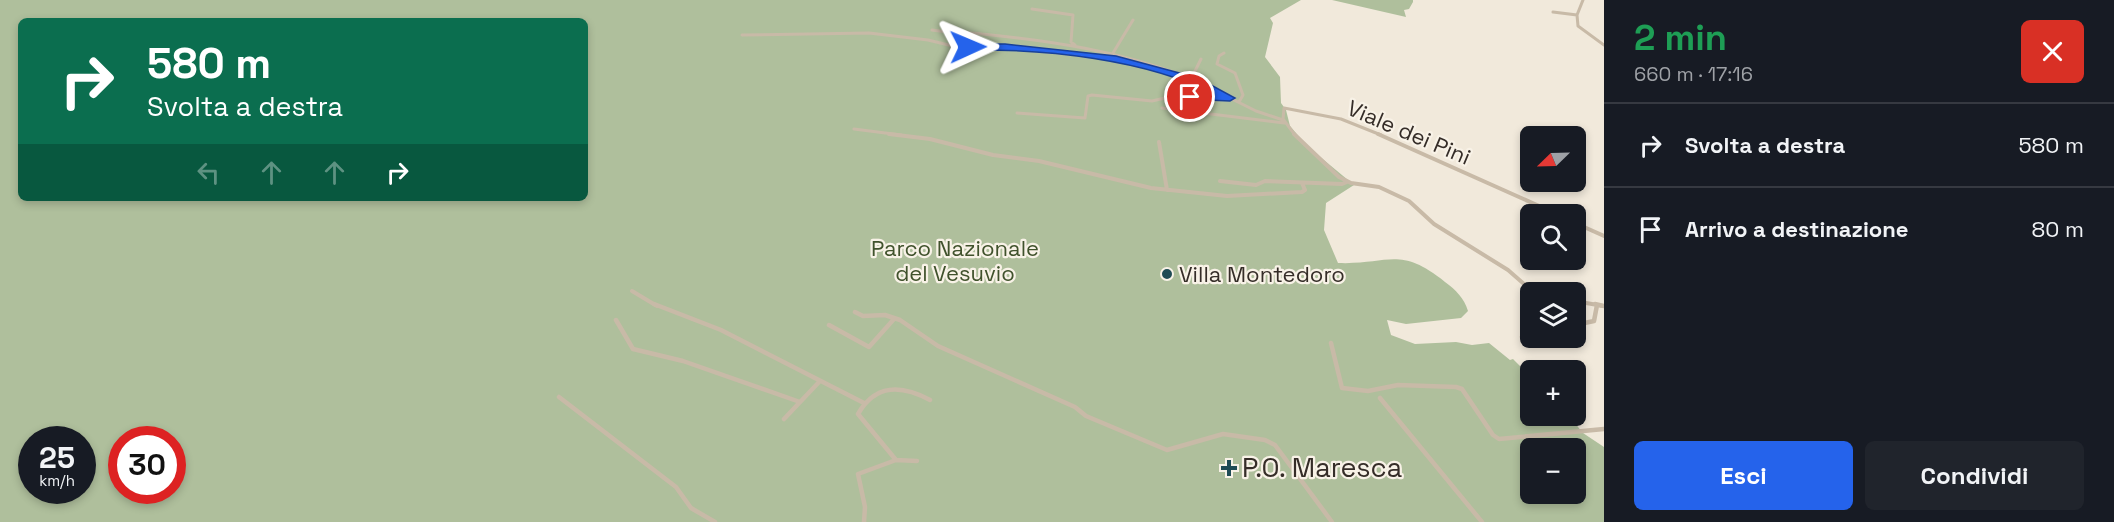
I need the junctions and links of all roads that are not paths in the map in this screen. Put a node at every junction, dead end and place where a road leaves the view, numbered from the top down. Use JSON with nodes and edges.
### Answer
{"nodes":[{"id":1,"x":1583,"y":0,"type":"edge"},
{"id":2,"x":1032,"y":9,"type":"dead end"},
{"id":3,"x":1553,"y":12,"type":"dead end"},
{"id":4,"x":1577,"y":15,"type":"junction"},
{"id":5,"x":1133,"y":20,"type":"dead end"},
{"id":6,"x":932,"y":30,"type":"dead end"},
{"id":7,"x":742,"y":35,"type":"dead end"},
{"id":8,"x":1604,"y":45,"type":"edge"},
{"id":9,"x":1078,"y":47,"type":"junction"},
{"id":10,"x":1113,"y":53,"type":"junction"},
{"id":11,"x":1224,"y":53,"type":"dead end"},
{"id":12,"x":1201,"y":59,"type":"dead end"},
{"id":13,"x":1190,"y":79,"type":"junction"},
{"id":14,"x":1230,"y":98,"type":"junction"},
{"id":15,"x":1239,"y":102,"type":"junction"},
{"id":16,"x":1162,"y":108,"type":"dead end"},
{"id":17,"x":1017,"y":112,"type":"dead end"},
{"id":18,"x":1284,"y":122,"type":"junction"},
{"id":19,"x":854,"y":129,"type":"dead end"},
{"id":20,"x":1159,"y":142,"type":"dead end"},
{"id":21,"x":1220,"y":181,"type":"dead end"},
{"id":22,"x":1347,"y":181,"type":"junction"},
{"id":23,"x":1302,"y":183,"type":"junction"},
{"id":24,"x":1167,"y":190,"type":"junction"},
{"id":25,"x":1535,"y":204,"type":"edge"},
{"id":26,"x":1586,"y":228,"type":"edge"},
{"id":27,"x":1604,"y":236,"type":"edge"},
{"id":28,"x":1522,"y":282,"type":"edge"},
{"id":29,"x":632,"y":291,"type":"dead end"},
{"id":30,"x":1586,"y":303,"type":"edge"},
{"id":31,"x":1597,"y":305,"type":"junction"},
{"id":32,"x":1604,"y":306,"type":"edge"},
{"id":33,"x":855,"y":312,"type":"dead end"},
{"id":34,"x":894,"y":318,"type":"junction"},
{"id":35,"x":616,"y":320,"type":"dead end"},
{"id":36,"x":1586,"y":323,"type":"edge"},
{"id":37,"x":829,"y":326,"type":"dead end"},
{"id":38,"x":1331,"y":343,"type":"dead end"},
{"id":39,"x":820,"y":381,"type":"junction"},
{"id":40,"x":560,"y":398,"type":"dead end"},
{"id":41,"x":1380,"y":398,"type":"dead end"},
{"id":42,"x":930,"y":400,"type":"dead end"},
{"id":43,"x":800,"y":402,"type":"junction"},
{"id":44,"x":864,"y":403,"type":"junction"},
{"id":45,"x":784,"y":419,"type":"dead end"},
{"id":46,"x":1604,"y":429,"type":"edge"},
{"id":47,"x":896,"y":460,"type":"junction"},
{"id":48,"x":917,"y":461,"type":"dead end"},
{"id":49,"x":715,"y":522,"type":"edge"},
{"id":50,"x":864,"y":522,"type":"edge"},
{"id":51,"x":1332,"y":522,"type":"edge"},
{"id":52,"x":1482,"y":522,"type":"edge"}],
"edges":[{"from":1,"to":4,"type":"street"},
{"from":2,"to":9,"type":"street"},
{"from":3,"to":4,"type":"street"},
{"from":4,"to":8,"type":"street"},
{"from":5,"to":10,"type":"street"},
{"from":6,"to":9,"type":"street"},
{"from":7,"to":13,"type":"street"},
{"from":9,"to":10,"type":"street"},
{"from":10,"to":13,"type":"street"},
{"from":11,"to":15,"type":"street"},
{"from":12,"to":13,"type":"street"},
{"from":13,"to":14,"type":"street"},
{"from":14,"to":15,"type":"street"},
{"from":14,"to":17,"type":"street"},
{"from":15,"to":18,"type":"street"},
{"from":16,"to":18,"type":"street"},
{"from":18,"to":22,"type":"street"},
{"from":18,"to":25,"type":"street","name":"Viale dei Pini"},
{"from":19,"to":24,"type":"street"},
{"from":20,"to":24,"type":"street"},
{"from":21,"to":23,"type":"street"},
{"from":22,"to":23,"type":"street"},
{"from":22,"to":28,"type":"street"},
{"from":23,"to":24,"type":"street"},
{"from":26,"to":27,"type":"street"},
{"from":29,"to":39,"type":"street"},
{"from":30,"to":31,"type":"street"},
{"from":31,"to":32,"type":"street"},
{"from":31,"to":36,"type":"street"},
{"from":33,"to":34,"type":"street"},
{"from":34,"to":37,"type":"street"},
{"from":34,"to":51,"type":"street"},
{"from":35,"to":43,"type":"street"},
{"from":38,"to":46,"type":"street"},
{"from":39,"to":43,"type":"street"},
{"from":39,"to":44,"type":"street"},
{"from":40,"to":49,"type":"street"},
{"from":41,"to":52,"type":"street"},
{"from":42,"to":44,"type":"street"},
{"from":43,"to":45,"type":"street"},
{"from":44,"to":47,"type":"street"},
{"from":47,"to":48,"type":"street"},
{"from":47,"to":50,"type":"street"}]}
